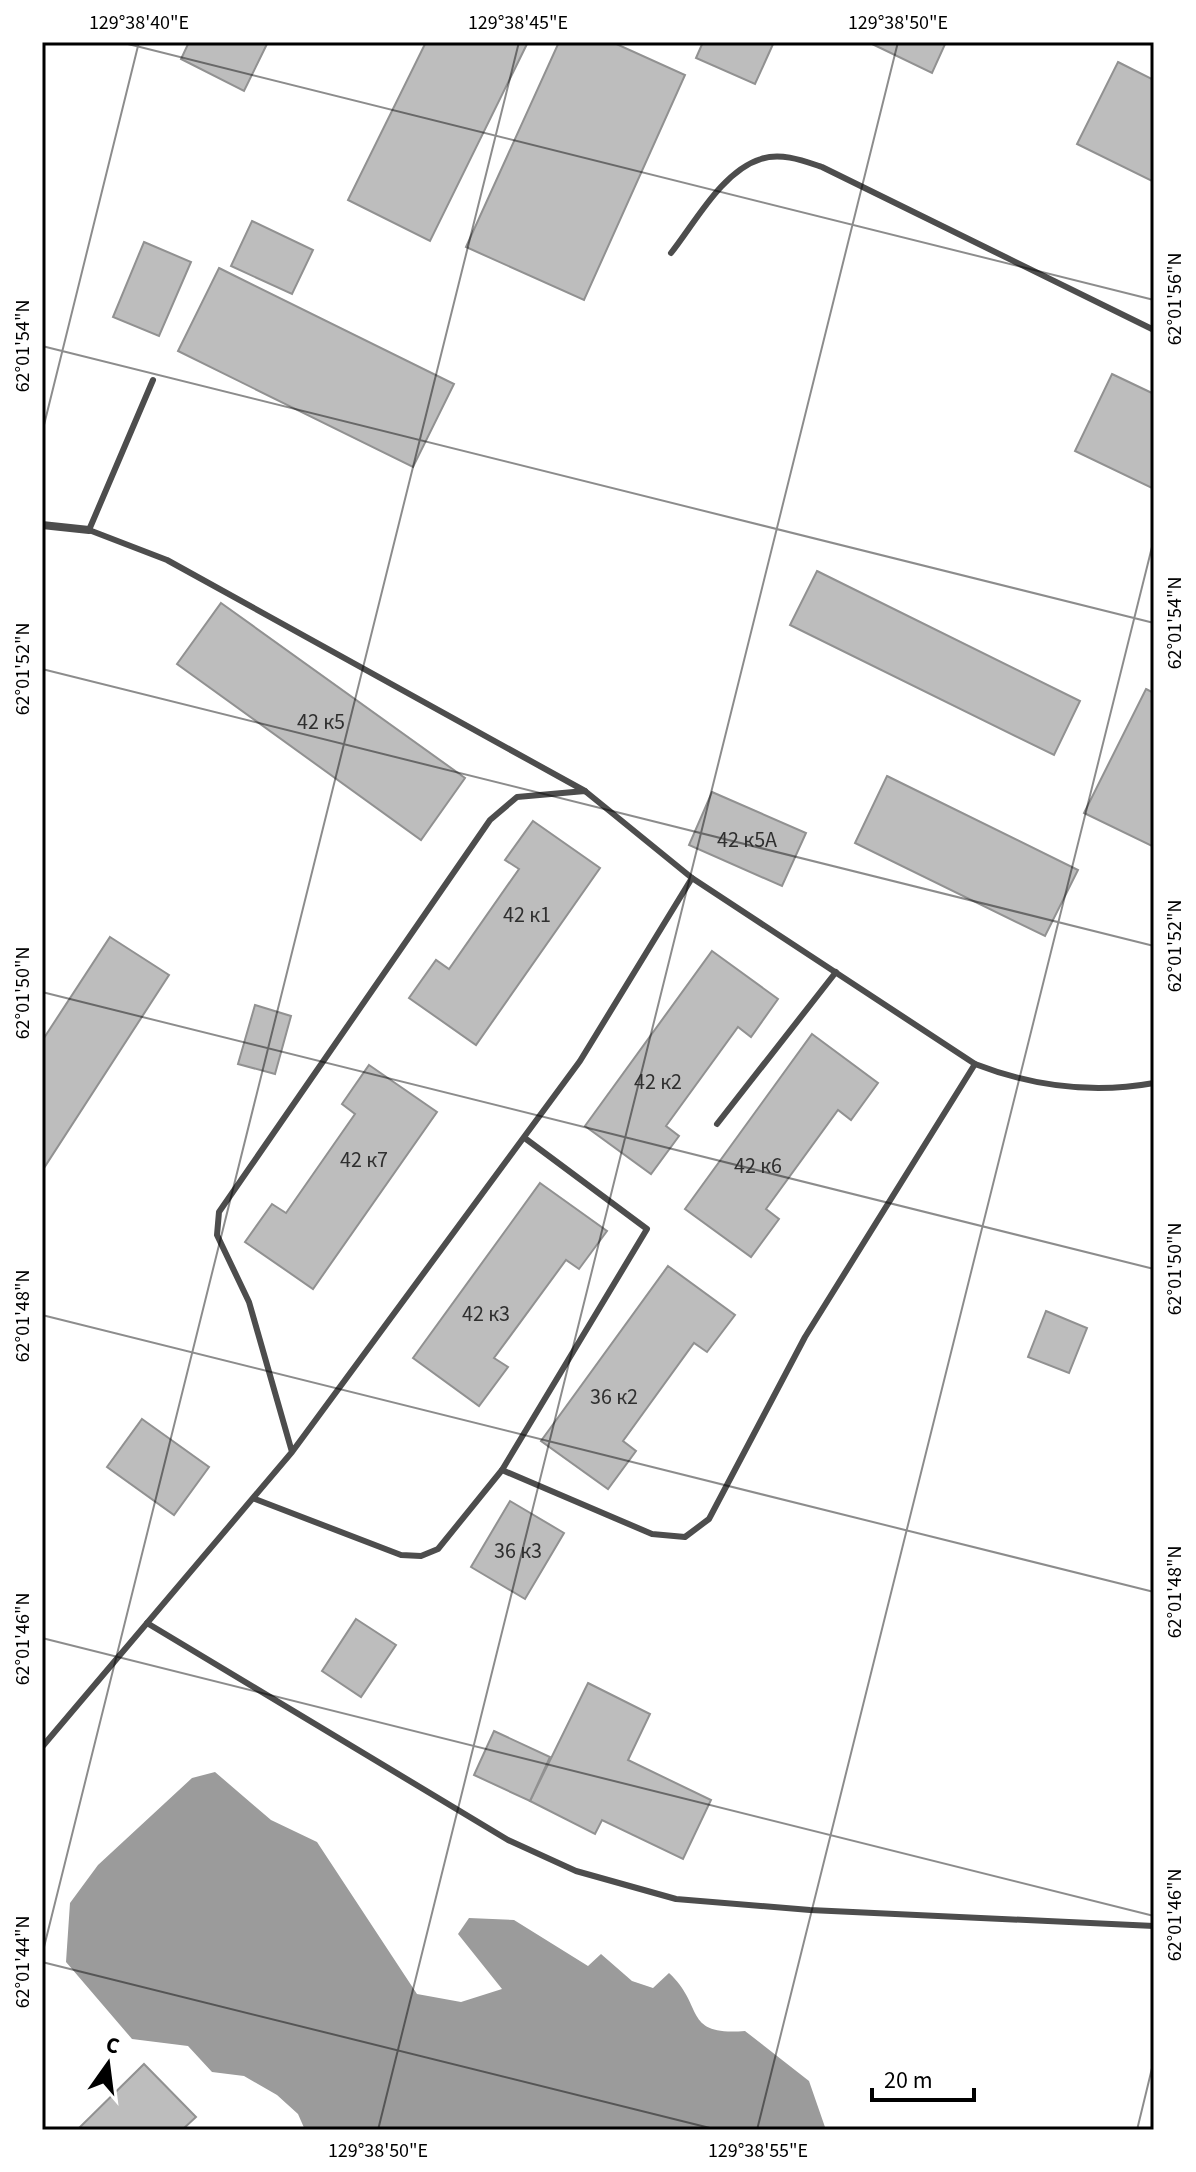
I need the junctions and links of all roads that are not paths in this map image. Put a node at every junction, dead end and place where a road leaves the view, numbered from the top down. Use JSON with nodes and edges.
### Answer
{"nodes":[{"id":1,"x":671,"y":253,"type":"dead end"},
{"id":2,"x":1154,"y":330,"type":"edge"},
{"id":3,"x":153,"y":380,"type":"dead end"},
{"id":4,"x":42,"y":525,"type":"edge"},
{"id":5,"x":89,"y":530,"type":"junction"},
{"id":6,"x":585,"y":791,"type":"junction"},
{"id":7,"x":692,"y":878,"type":"junction"},
{"id":8,"x":836,"y":972,"type":"junction"},
{"id":9,"x":975,"y":1064,"type":"junction"},
{"id":10,"x":1154,"y":1083,"type":"edge"},
{"id":11,"x":717,"y":1124,"type":"dead end"},
{"id":12,"x":526,"y":1139,"type":"junction"},
{"id":13,"x":292,"y":1452,"type":"junction"},
{"id":14,"x":502,"y":1470,"type":"junction"},
{"id":15,"x":255,"y":1499,"type":"junction"},
{"id":16,"x":147,"y":1623,"type":"junction"},
{"id":17,"x":42,"y":1747,"type":"edge"},
{"id":18,"x":1154,"y":1926,"type":"edge"}],
"edges":[{"from":1,"to":2,"type":"lane"},
{"from":3,"to":5,"type":"lane"},
{"from":4,"to":5,"type":"street"},
{"from":5,"to":6,"type":"lane"},
{"from":6,"to":7,"type":"lane"},
{"from":6,"to":13,"type":"lane"},
{"from":7,"to":8,"type":"lane"},
{"from":7,"to":12,"type":"lane"},
{"from":8,"to":9,"type":"lane"},
{"from":8,"to":11,"type":"lane"},
{"from":9,"to":10,"type":"lane"},
{"from":9,"to":14,"type":"lane"},
{"from":12,"to":13,"type":"lane"},
{"from":12,"to":14,"type":"lane"},
{"from":13,"to":15,"type":"lane"},
{"from":14,"to":15,"type":"lane"},
{"from":15,"to":16,"type":"lane"},
{"from":16,"to":17,"type":"lane"},
{"from":16,"to":18,"type":"lane"}]}
